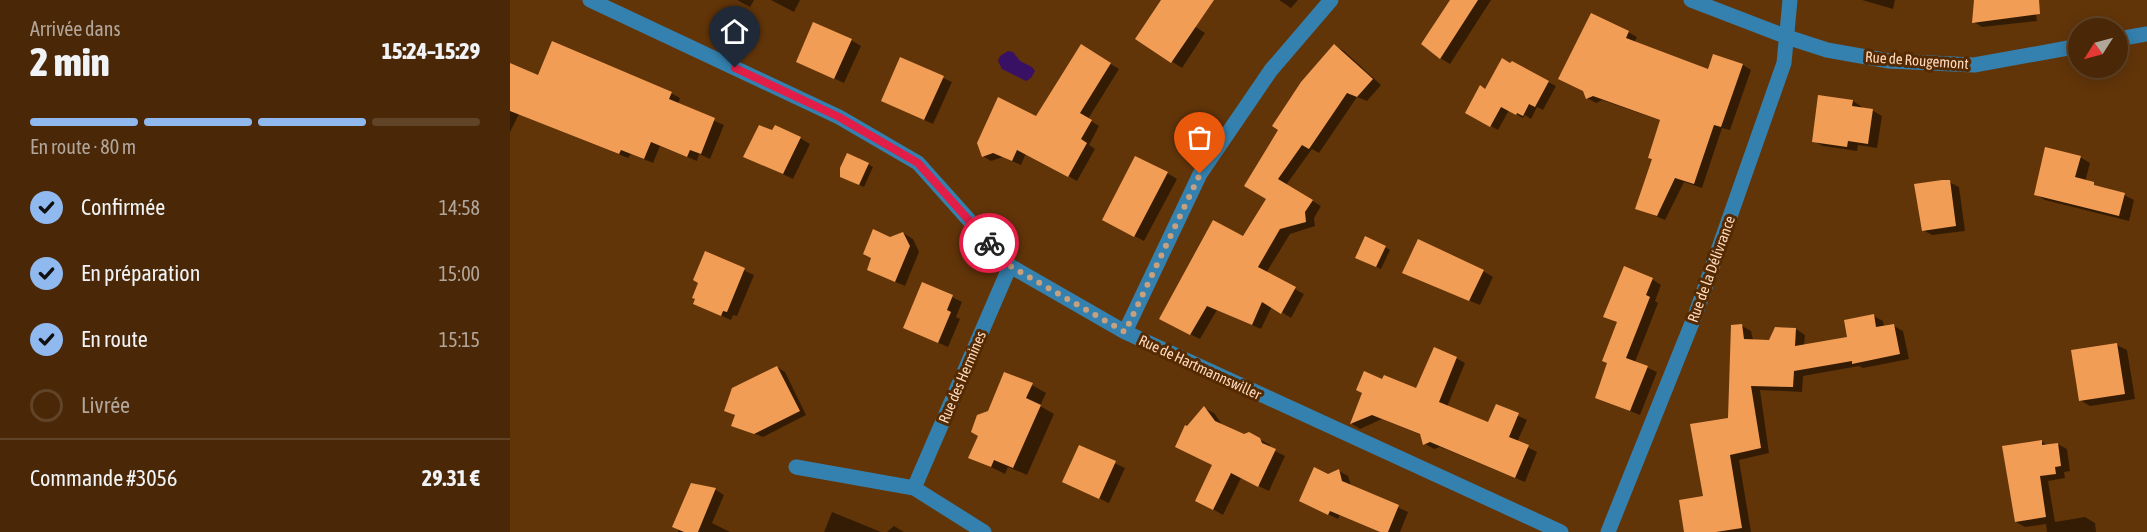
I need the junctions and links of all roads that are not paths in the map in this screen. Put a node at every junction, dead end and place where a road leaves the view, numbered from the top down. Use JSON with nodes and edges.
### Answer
{"nodes":[{"id":1,"x":590,"y":0,"type":"edge"},
{"id":2,"x":1331,"y":0,"type":"edge"},
{"id":3,"x":1691,"y":0,"type":"edge"},
{"id":4,"x":1790,"y":0,"type":"edge"},
{"id":5,"x":2147,"y":34,"type":"edge"},
{"id":6,"x":1787,"y":37,"type":"junction"},
{"id":7,"x":2128,"y":37,"type":"edge"},
{"id":8,"x":2068,"y":48,"type":"edge"},
{"id":9,"x":1010,"y":266,"type":"junction"},
{"id":10,"x":1125,"y":332,"type":"junction"},
{"id":11,"x":796,"y":467,"type":"dead end"},
{"id":12,"x":914,"y":488,"type":"junction"},
{"id":13,"x":984,"y":532,"type":"edge"},
{"id":14,"x":1561,"y":532,"type":"edge"},
{"id":15,"x":1608,"y":532,"type":"edge"}],
"edges":[{"from":1,"to":9,"type":"street","name":"Rue de Hartmannswiller"},
{"from":2,"to":10,"type":"street"},
{"from":3,"to":6,"type":"street","name":"Rue de Rougemont"},
{"from":4,"to":6,"type":"street","name":"Rue de la Délivrance"},
{"from":5,"to":7,"type":"street"},
{"from":6,"to":8,"type":"street","name":"Rue de Rougemont"},
{"from":6,"to":15,"type":"street","name":"Rue de la Délivrance"},
{"from":9,"to":10,"type":"street","name":"Rue de Hartmannswiller"},
{"from":9,"to":12,"type":"street","name":"Rue des Hermines"},
{"from":10,"to":14,"type":"street","name":"Rue de Hartmannswiller"},
{"from":11,"to":12,"type":"street"},
{"from":12,"to":13,"type":"street"}]}
